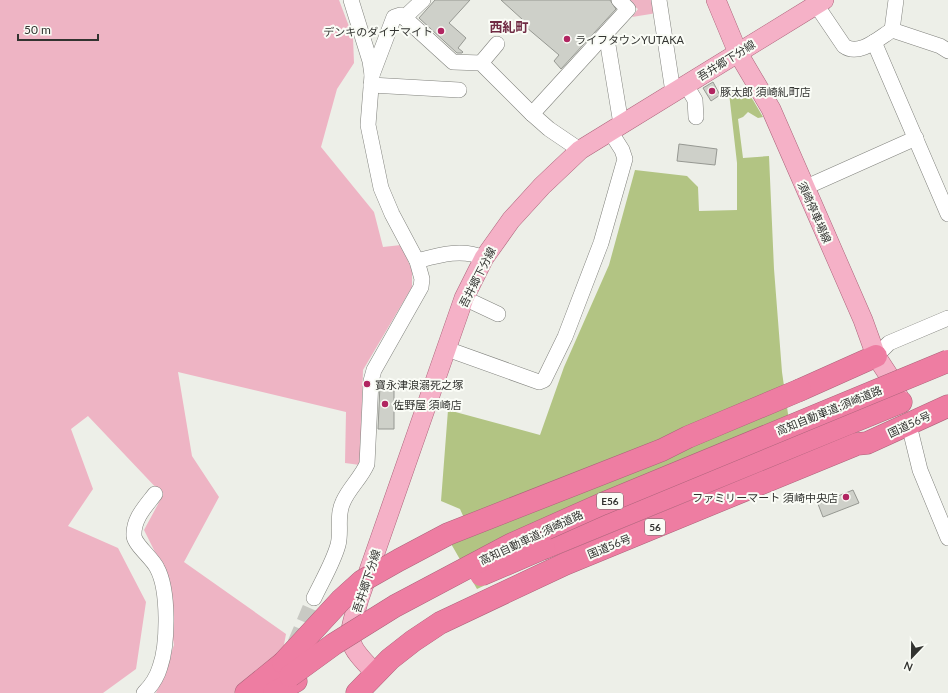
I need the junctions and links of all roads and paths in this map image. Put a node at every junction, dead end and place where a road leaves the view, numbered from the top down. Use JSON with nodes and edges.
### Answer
{"nodes":[{"id":1,"x":351,"y":0,"type":"edge"},
{"id":2,"x":422,"y":0,"type":"edge"},
{"id":3,"x":619,"y":0,"type":"edge"},
{"id":4,"x":659,"y":0,"type":"edge"},
{"id":5,"x":716,"y":0,"type":"edge"},
{"id":6,"x":896,"y":0,"type":"edge"},
{"id":7,"x":817,"y":2,"type":"edge"},
{"id":8,"x":407,"y":20,"type":"junction"},
{"id":9,"x":892,"y":30,"type":"junction"},
{"id":10,"x":606,"y":33,"type":"junction"},
{"id":11,"x":874,"y":42,"type":"junction"},
{"id":12,"x":497,"y":44,"type":"dead end"},
{"id":13,"x":948,"y":51,"type":"edge"},
{"id":14,"x":738,"y":53,"type":"junction"},
{"id":15,"x":482,"y":63,"type":"junction"},
{"id":16,"x":367,"y":77,"type":"junction"},
{"id":17,"x":680,"y":89,"type":"junction"},
{"id":18,"x":459,"y":90,"type":"dead end"},
{"id":19,"x":532,"y":114,"type":"junction"},
{"id":20,"x":696,"y":117,"type":"dead end"},
{"id":21,"x":616,"y":127,"type":"junction"},
{"id":22,"x":916,"y":138,"type":"junction"},
{"id":23,"x":580,"y":150,"type":"junction"},
{"id":24,"x":804,"y":188,"type":"junction"},
{"id":25,"x":943,"y":188,"type":"edge"},
{"id":26,"x":948,"y":214,"type":"edge"},
{"id":27,"x":484,"y":258,"type":"junction"},
{"id":28,"x":417,"y":261,"type":"junction"},
{"id":29,"x":464,"y":298,"type":"junction"},
{"id":30,"x":498,"y":314,"type":"dead end"},
{"id":31,"x":948,"y":318,"type":"edge"},
{"id":32,"x":447,"y":349,"type":"junction"},
{"id":33,"x":876,"y":356,"type":"junction"},
{"id":34,"x":948,"y":361,"type":"edge"},
{"id":35,"x":901,"y":402,"type":"junction"},
{"id":36,"x":948,"y":406,"type":"edge"},
{"id":37,"x":909,"y":425,"type":"junction"},
{"id":38,"x":155,"y":494,"type":"dead end"},
{"id":39,"x":948,"y":538,"type":"edge"},
{"id":40,"x":314,"y":598,"type":"tunnel mouth"},
{"id":41,"x":375,"y":672,"type":"junction"},
{"id":42,"x":290,"y":673,"type":"junction"},
{"id":43,"x":144,"y":693,"type":"edge"},
{"id":44,"x":246,"y":693,"type":"edge"},
{"id":45,"x":267,"y":693,"type":"edge"},
{"id":46,"x":274,"y":693,"type":"edge"},
{"id":47,"x":357,"y":693,"type":"edge"}],
"edges":[{"from":1,"to":16,"type":"street"},
{"from":2,"to":8,"type":"street"},
{"from":3,"to":10,"type":"street"},
{"from":4,"to":17,"type":"street"},
{"from":5,"to":14,"type":"main road","name":"須崎停車場線"},
{"from":6,"to":9,"type":"street"},
{"from":7,"to":11,"type":"street"},
{"from":7,"to":14,"type":"main road","name":"吾井郷下分線"},
{"from":8,"to":15,"type":"street"},
{"from":8,"to":16,"type":"street"},
{"from":9,"to":11,"type":"street"},
{"from":9,"to":13,"type":"street"},
{"from":10,"to":19,"type":"street"},
{"from":10,"to":21,"type":"street"},
{"from":11,"to":22,"type":"street"},
{"from":12,"to":15,"type":"street"},
{"from":14,"to":17,"type":"main road","name":"吾井郷下分線"},
{"from":14,"to":24,"type":"main road","name":"須崎停車場線"},
{"from":15,"to":19,"type":"street"},
{"from":16,"to":18,"type":"street"},
{"from":16,"to":28,"type":"street"},
{"from":17,"to":20,"type":"street"},
{"from":17,"to":21,"type":"main road","name":"吾井郷下分線"},
{"from":19,"to":23,"type":"street"},
{"from":21,"to":23,"type":"main road","name":"吾井郷下分線"},
{"from":21,"to":32,"type":"street"},
{"from":22,"to":24,"type":"street"},
{"from":22,"to":25,"type":"street"},
{"from":23,"to":27,"type":"main road","name":"吾井郷下分線"},
{"from":24,"to":33,"type":"main road","name":"須崎停車場線"},
{"from":25,"to":26,"type":"street"},
{"from":27,"to":28,"type":"street"},
{"from":27,"to":29,"type":"main road","name":"吾井郷下分線"},
{"from":28,"to":40,"type":"street"},
{"from":29,"to":30,"type":"street"},
{"from":29,"to":32,"type":"main road","name":"吾井郷下分線"},
{"from":31,"to":33,"type":"street"},
{"from":32,"to":41,"type":"main road","name":"吾井郷下分線"},
{"from":33,"to":35,"type":"main road","name":"須崎停車場線"},
{"from":33,"to":42,"type":"highway","bridge":true},
{"from":34,"to":42,"type":"highway","name":"高知自動車道;須崎道路","number":"E56","bridge":true},
{"from":35,"to":37,"type":"main road","name":"須崎停車場線"},
{"from":35,"to":42,"type":"highway","bridge":true},
{"from":36,"to":37,"type":"highway","name":"国道56号","number":"56"},
{"from":37,"to":39,"type":"street"},
{"from":37,"to":41,"type":"highway","name":"国道56号","number":"56"},
{"from":38,"to":43,"type":"street"},
{"from":41,"to":47,"type":"highway","name":"国道56号","number":"56"},
{"from":42,"to":44,"type":"highway"},
{"from":42,"to":45,"type":"highway","name":"高知自動車道;須崎道路","number":"E56"},
{"from":42,"to":46,"type":"highway"}]}
